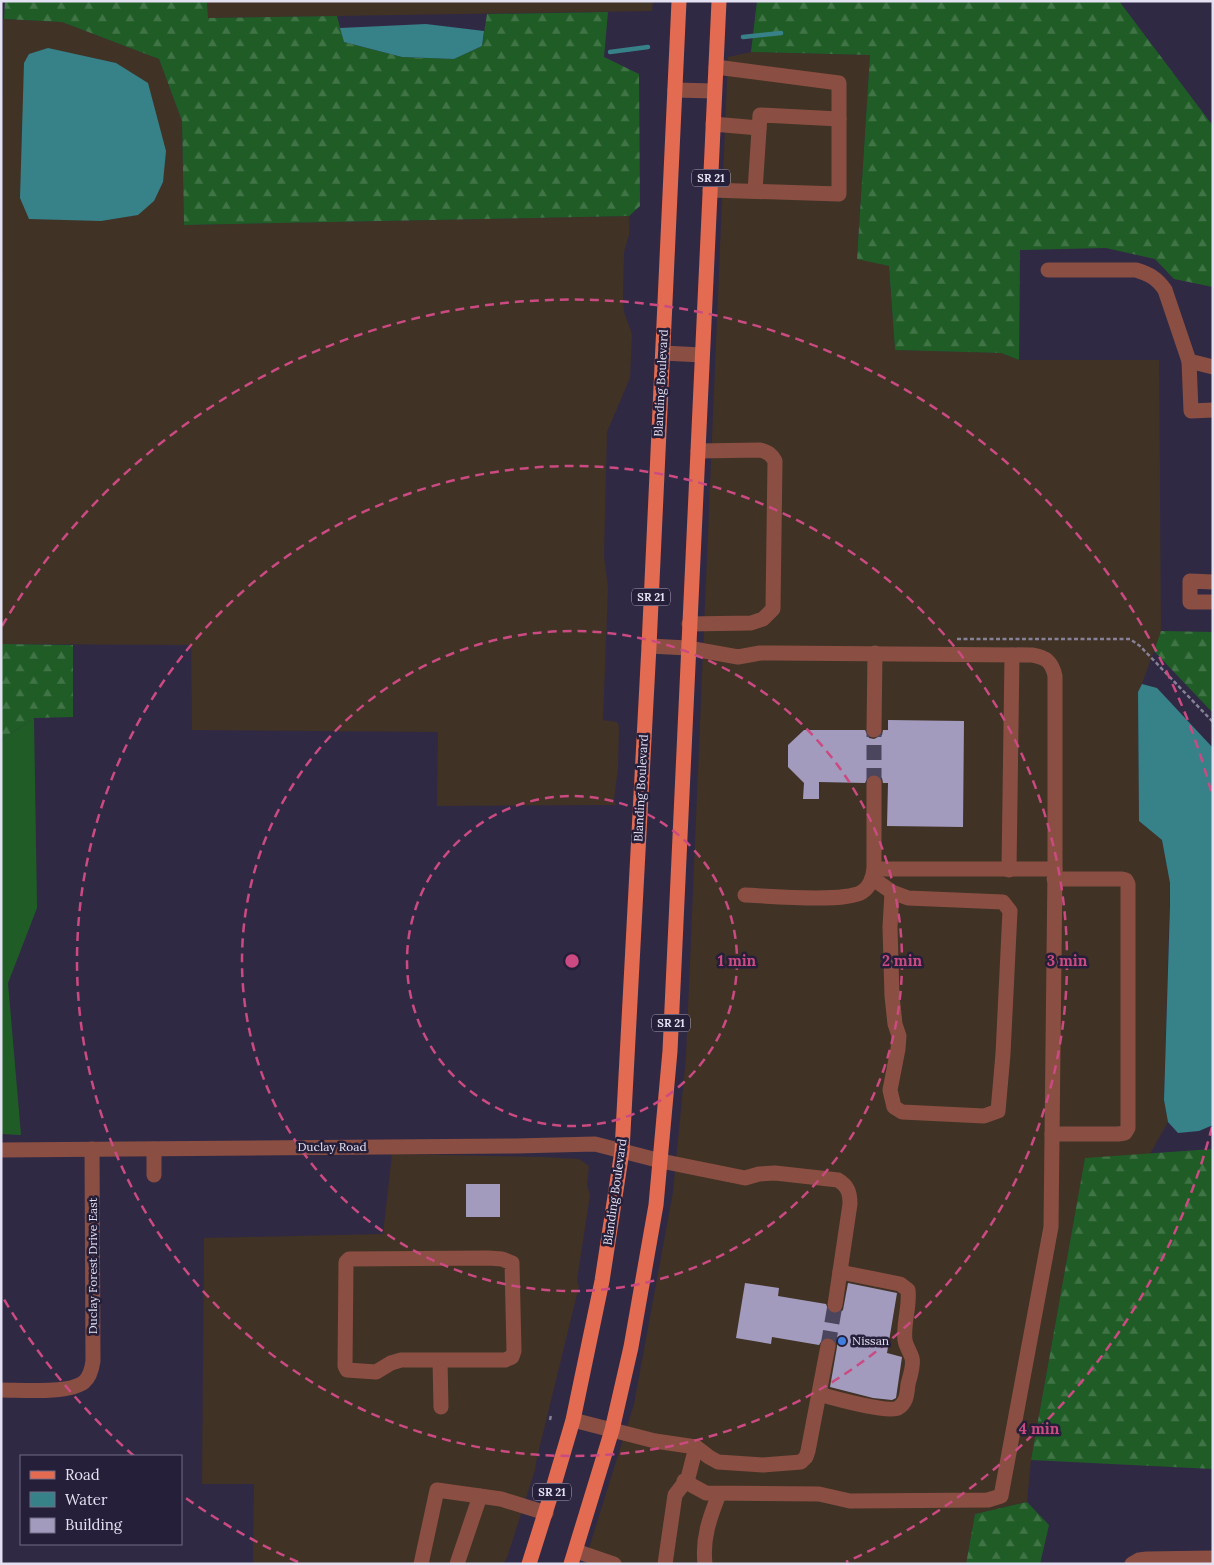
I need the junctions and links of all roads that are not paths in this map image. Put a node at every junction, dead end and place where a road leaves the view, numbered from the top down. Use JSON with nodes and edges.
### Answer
{"nodes":[{"id":1,"x":679,"y":1,"type":"edge"},
{"id":2,"x":719,"y":1,"type":"edge"},
{"id":3,"x":716,"y":67,"type":"junction"},
{"id":4,"x":675,"y":90,"type":"junction"},
{"id":5,"x":714,"y":91,"type":"junction"},
{"id":6,"x":839,"y":119,"type":"junction"},
{"id":7,"x":713,"y":124,"type":"junction"},
{"id":8,"x":759,"y":128,"type":"junction"},
{"id":9,"x":710,"y":190,"type":"junction"},
{"id":10,"x":752,"y":191,"type":"junction"},
{"id":11,"x":1048,"y":270,"type":"dead end"},
{"id":12,"x":663,"y":353,"type":"junction"},
{"id":13,"x":702,"y":355,"type":"junction"},
{"id":14,"x":1189,"y":361,"type":"junction"},
{"id":15,"x":1213,"y":367,"type":"edge"},
{"id":16,"x":1213,"y":410,"type":"edge"},
{"id":17,"x":698,"y":451,"type":"junction"},
{"id":18,"x":1213,"y":582,"type":"edge"},
{"id":19,"x":1213,"y":602,"type":"edge"},
{"id":20,"x":689,"y":624,"type":"junction"},
{"id":21,"x":649,"y":646,"type":"junction"},
{"id":22,"x":688,"y":648,"type":"junction"},
{"id":23,"x":875,"y":653,"type":"junction"},
{"id":24,"x":1012,"y":655,"type":"junction"},
{"id":25,"x":874,"y":730,"type":"tunnel mouth"},
{"id":26,"x":874,"y":783,"type":"tunnel mouth"},
{"id":27,"x":1009,"y":870,"type":"junction"},
{"id":28,"x":873,"y":873,"type":"junction"},
{"id":29,"x":1054,"y":874,"type":"junction"},
{"id":30,"x":892,"y":892,"type":"junction"},
{"id":31,"x":745,"y":895,"type":"dead end"},
{"id":32,"x":1052,"y":1134,"type":"junction"},
{"id":33,"x":154,"y":1148,"type":"junction"},
{"id":34,"x":92,"y":1149,"type":"junction"},
{"id":35,"x":1,"y":1150,"type":"edge"},
{"id":36,"x":622,"y":1151,"type":"junction"},
{"id":37,"x":661,"y":1161,"type":"junction"},
{"id":38,"x":154,"y":1175,"type":"dead end"},
{"id":39,"x":840,"y":1272,"type":"junction"},
{"id":40,"x":834,"y":1305,"type":"tunnel mouth"},
{"id":41,"x":828,"y":1346,"type":"tunnel mouth"},
{"id":42,"x":440,"y":1360,"type":"junction"},
{"id":43,"x":1,"y":1390,"type":"edge"},
{"id":44,"x":819,"y":1394,"type":"junction"},
{"id":45,"x":441,"y":1407,"type":"dead end"},
{"id":46,"x":573,"y":1420,"type":"junction"},
{"id":47,"x":612,"y":1430,"type":"junction"},
{"id":48,"x":696,"y":1447,"type":"junction"},
{"id":49,"x":684,"y":1481,"type":"junction"},
{"id":50,"x":719,"y":1494,"type":"junction"},
{"id":51,"x":480,"y":1496,"type":"junction"},
{"id":52,"x":546,"y":1513,"type":"junction"},
{"id":53,"x":574,"y":1558,"type":"edge"},
{"id":54,"x":1213,"y":1558,"type":"edge"},
{"id":55,"x":421,"y":1564,"type":"edge"},
{"id":56,"x":457,"y":1564,"type":"edge"},
{"id":57,"x":529,"y":1564,"type":"edge"},
{"id":58,"x":614,"y":1564,"type":"edge"},
{"id":59,"x":665,"y":1564,"type":"edge"},
{"id":60,"x":705,"y":1564,"type":"edge"},
{"id":61,"x":1132,"y":1564,"type":"edge"}],
"edges":[{"from":1,"to":4,"type":"main road","name":"Blanding Boulevard","number":"SR 21"},
{"from":2,"to":3,"type":"main road","number":"SR 21"},
{"from":3,"to":5,"type":"main road","number":"SR 21"},
{"from":3,"to":6,"type":"street"},
{"from":4,"to":5,"type":"street"},
{"from":4,"to":12,"type":"main road","name":"Blanding Boulevard","number":"SR 21"},
{"from":5,"to":7,"type":"main road","number":"SR 21"},
{"from":6,"to":8,"type":"street"},
{"from":6,"to":10,"type":"street"},
{"from":7,"to":8,"type":"street"},
{"from":7,"to":9,"type":"main road","number":"SR 21"},
{"from":8,"to":10,"type":"street"},
{"from":9,"to":10,"type":"street"},
{"from":9,"to":13,"type":"main road","number":"SR 21"},
{"from":11,"to":14,"type":"street"},
{"from":12,"to":13,"type":"street"},
{"from":12,"to":21,"type":"main road","name":"Blanding Boulevard","number":"SR 21"},
{"from":13,"to":17,"type":"main road","number":"SR 21"},
{"from":14,"to":15,"type":"street"},
{"from":14,"to":16,"type":"street"},
{"from":17,"to":20,"type":"main road","number":"SR 21"},
{"from":17,"to":20,"type":"street"},
{"from":18,"to":19,"type":"street"},
{"from":20,"to":22,"type":"main road","number":"SR 21"},
{"from":21,"to":22,"type":"street"},
{"from":21,"to":36,"type":"main road","name":"Blanding Boulevard","number":"SR 21"},
{"from":22,"to":23,"type":"street"},
{"from":22,"to":37,"type":"main road","number":"SR 21"},
{"from":23,"to":24,"type":"street"},
{"from":23,"to":25,"type":"street"},
{"from":24,"to":27,"type":"street"},
{"from":24,"to":29,"type":"street"},
{"from":26,"to":28,"type":"street"},
{"from":27,"to":28,"type":"street"},
{"from":27,"to":29,"type":"street"},
{"from":28,"to":30,"type":"street"},
{"from":28,"to":31,"type":"street"},
{"from":29,"to":32,"type":"street"},
{"from":29,"to":32,"type":"street"},
{"from":30,"to":30,"type":"street"},
{"from":32,"to":50,"type":"street"},
{"from":33,"to":34,"type":"street","name":"Duclay Road"},
{"from":33,"to":36,"type":"street","name":"Duclay Road"},
{"from":33,"to":38,"type":"street"},
{"from":34,"to":35,"type":"street","name":"Duclay Road"},
{"from":34,"to":43,"type":"street","name":"Duclay Forest Drive East"},
{"from":36,"to":37,"type":"street","name":"Duclay Road"},
{"from":36,"to":46,"type":"main road","name":"Blanding Boulevard","number":"SR 21"},
{"from":37,"to":39,"type":"street","name":"Duclay Road"},
{"from":37,"to":47,"type":"main road","number":"SR 21"},
{"from":39,"to":40,"type":"street","name":"Duclay Road"},
{"from":39,"to":44,"type":"street"},
{"from":41,"to":44,"type":"street"},
{"from":42,"to":42,"type":"street"},
{"from":42,"to":45,"type":"street"},
{"from":44,"to":48,"type":"street"},
{"from":46,"to":47,"type":"street"},
{"from":46,"to":52,"type":"main road","name":"Blanding Boulevard","number":"SR 21"},
{"from":47,"to":48,"type":"street"},
{"from":47,"to":53,"type":"main road","number":"SR 21"},
{"from":48,"to":49,"type":"street"},
{"from":49,"to":50,"type":"street"},
{"from":49,"to":59,"type":"street"},
{"from":50,"to":60,"type":"street"},
{"from":51,"to":52,"type":"street"},
{"from":51,"to":55,"type":"street"},
{"from":51,"to":56,"type":"street"},
{"from":52,"to":57,"type":"main road","name":"Blanding Boulevard","number":"SR 21"},
{"from":53,"to":58,"type":"street"},
{"from":54,"to":61,"type":"street"}]}
